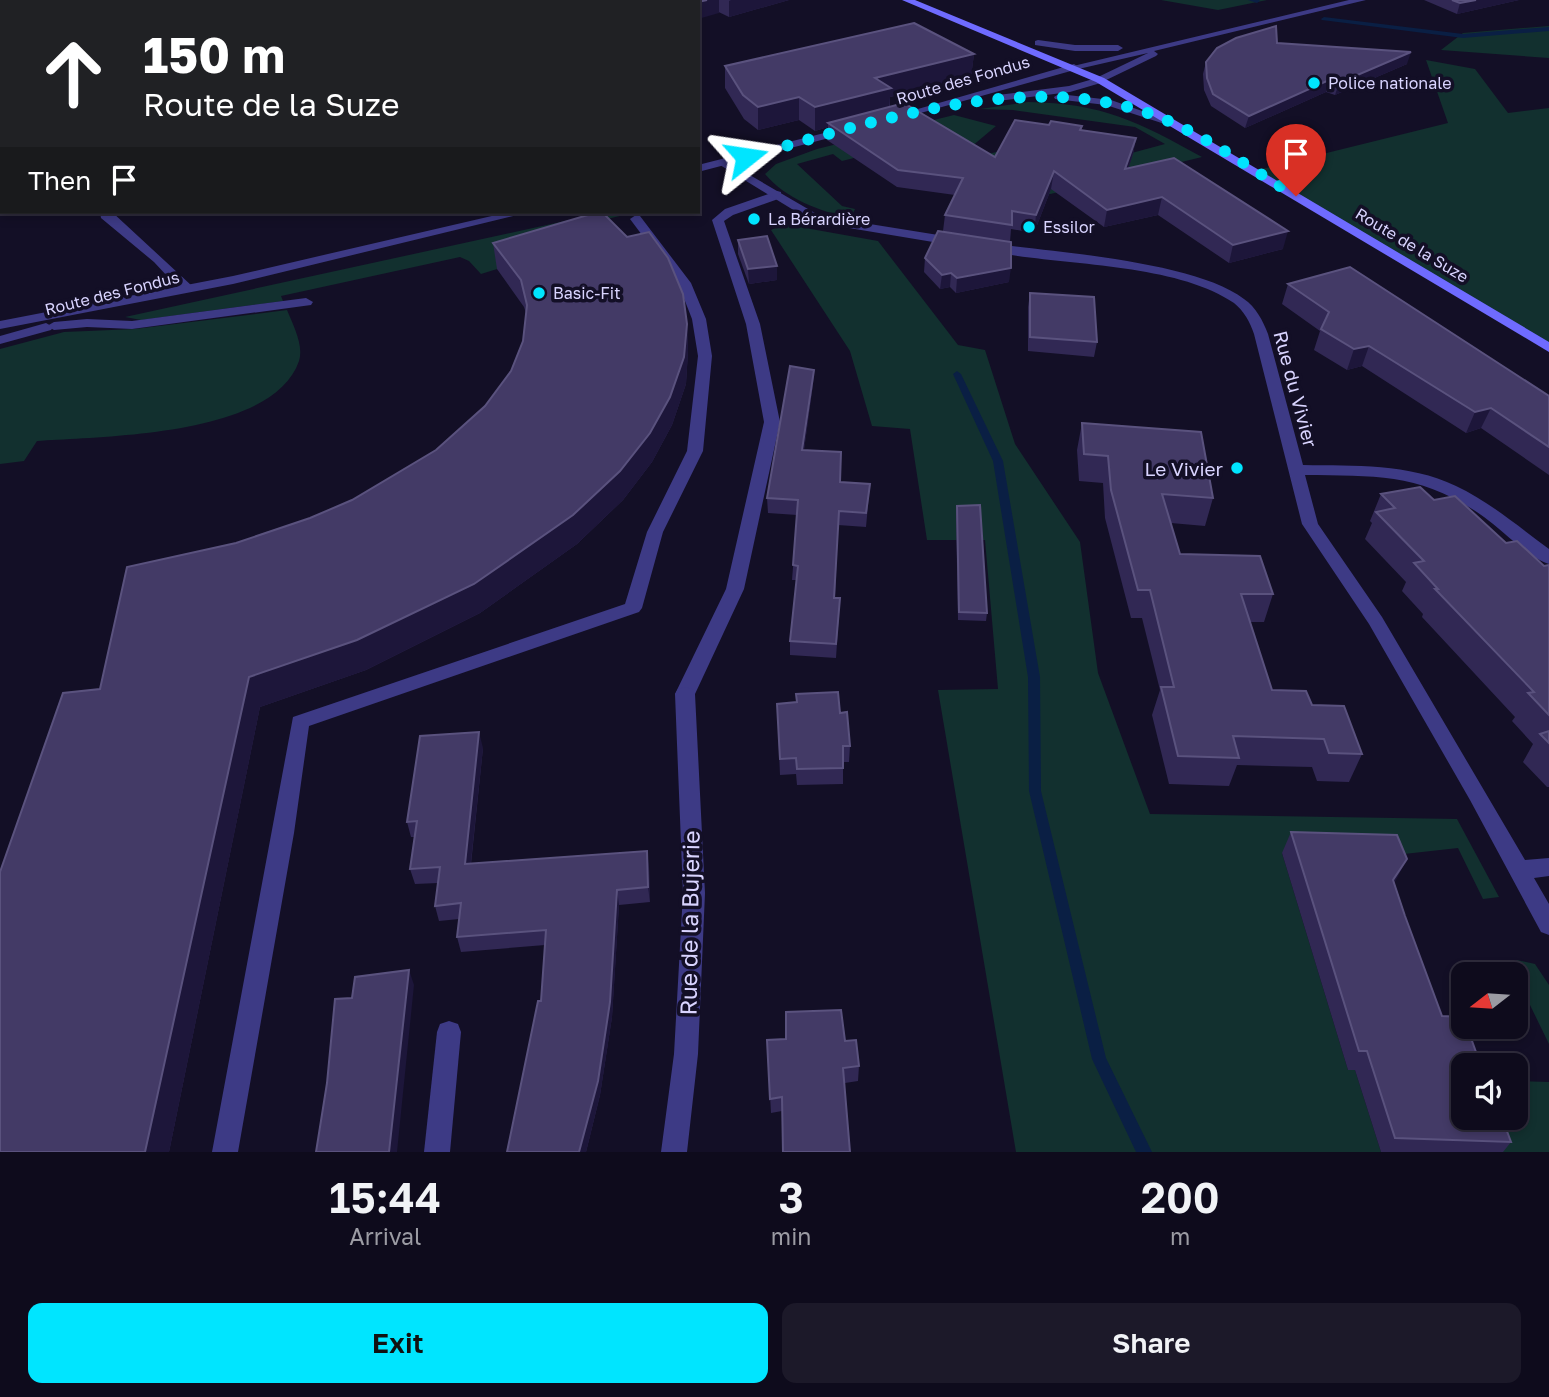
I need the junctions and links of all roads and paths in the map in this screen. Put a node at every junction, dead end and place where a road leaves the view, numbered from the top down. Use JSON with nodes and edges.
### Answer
{"nodes":[{"id":1,"x":907,"y":0,"type":"edge"},
{"id":2,"x":932,"y":0,"type":"edge"},
{"id":3,"x":1362,"y":0,"type":"edge"},
{"id":4,"x":1178,"y":42,"type":"junction"},
{"id":5,"x":1038,"y":43,"type":"junction"},
{"id":6,"x":1074,"y":67,"type":"junction"},
{"id":7,"x":1100,"y":80,"type":"junction"},
{"id":8,"x":993,"y":99,"type":"junction"},
{"id":9,"x":1178,"y":125,"type":"junction"},
{"id":10,"x":861,"y":126,"type":"edge"},
{"id":11,"x":724,"y":163,"type":"junction"},
{"id":12,"x":700,"y":169,"type":"edge"},
{"id":13,"x":777,"y":195,"type":"junction"},
{"id":14,"x":105,"y":214,"type":"edge"},
{"id":15,"x":515,"y":214,"type":"edge"},
{"id":16,"x":636,"y":219,"type":"dead end"},
{"id":17,"x":233,"y":280,"type":"junction"},
{"id":18,"x":187,"y":289,"type":"junction"},
{"id":19,"x":306,"y":302,"type":"dead end"},
{"id":20,"x":0,"y":325,"type":"edge"},
{"id":21,"x":54,"y":326,"type":"junction"},
{"id":22,"x":0,"y":340,"type":"edge"},
{"id":23,"x":1549,"y":348,"type":"edge"},
{"id":24,"x":1296,"y":470,"type":"junction"},
{"id":25,"x":1549,"y":558,"type":"edge"},
{"id":26,"x":1549,"y":867,"type":"edge"},
{"id":27,"x":1519,"y":870,"type":"junction"},
{"id":28,"x":1549,"y":925,"type":"edge"},
{"id":29,"x":449,"y":1032,"type":"dead end"},
{"id":30,"x":225,"y":1152,"type":"edge"},
{"id":31,"x":437,"y":1152,"type":"edge"},
{"id":32,"x":674,"y":1152,"type":"edge"}],
"edges":[{"from":1,"to":6,"type":"main road","name":"Route de la Suze"},
{"from":2,"to":5,"type":"main road","name":"Route de la Suze"},
{"from":3,"to":4,"type":"street"},
{"from":4,"to":5,"type":"street"},
{"from":4,"to":6,"type":"street","name":"Route des Fondus"},
{"from":4,"to":7,"type":"street","name":"Route des Fondus"},
{"from":5,"to":6,"type":"main road","name":"Route de la Suze"},
{"from":6,"to":7,"type":"main road","name":"Route de la Suze"},
{"from":6,"to":8,"type":"street","name":"Route des Fondus"},
{"from":7,"to":8,"type":"street","name":"Route des Fondus"},
{"from":7,"to":9,"type":"main road","name":"Route de la Suze"},
{"from":8,"to":9,"type":"street","name":"Route des Fondus"},
{"from":9,"to":23,"type":"main road","name":"Route de la Suze"},
{"from":10,"to":11,"type":"street"},
{"from":11,"to":12,"type":"street"},
{"from":11,"to":13,"type":"street","name":"Rue du Vivier"},
{"from":13,"to":24,"type":"street","name":"Rue du Vivier"},
{"from":13,"to":32,"type":"street","name":"Rue de la Bujerie"},
{"from":14,"to":18,"type":"street"},
{"from":15,"to":17,"type":"street","name":"Route des Fondus"},
{"from":16,"to":30,"type":"street"},
{"from":17,"to":18,"type":"street","name":"Route des Fondus"},
{"from":17,"to":21,"type":"street","name":"Route des Fondus"},
{"from":18,"to":20,"type":"street","name":"Route des Fondus"},
{"from":19,"to":21,"type":"street"},
{"from":21,"to":22,"type":"street","name":"Route des Fondus"},
{"from":24,"to":25,"type":"street"},
{"from":24,"to":27,"type":"street","name":"Rue du Vivier"},
{"from":26,"to":27,"type":"street"},
{"from":27,"to":28,"type":"street","name":"Rue du Vivier"},
{"from":29,"to":31,"type":"street"}]}
